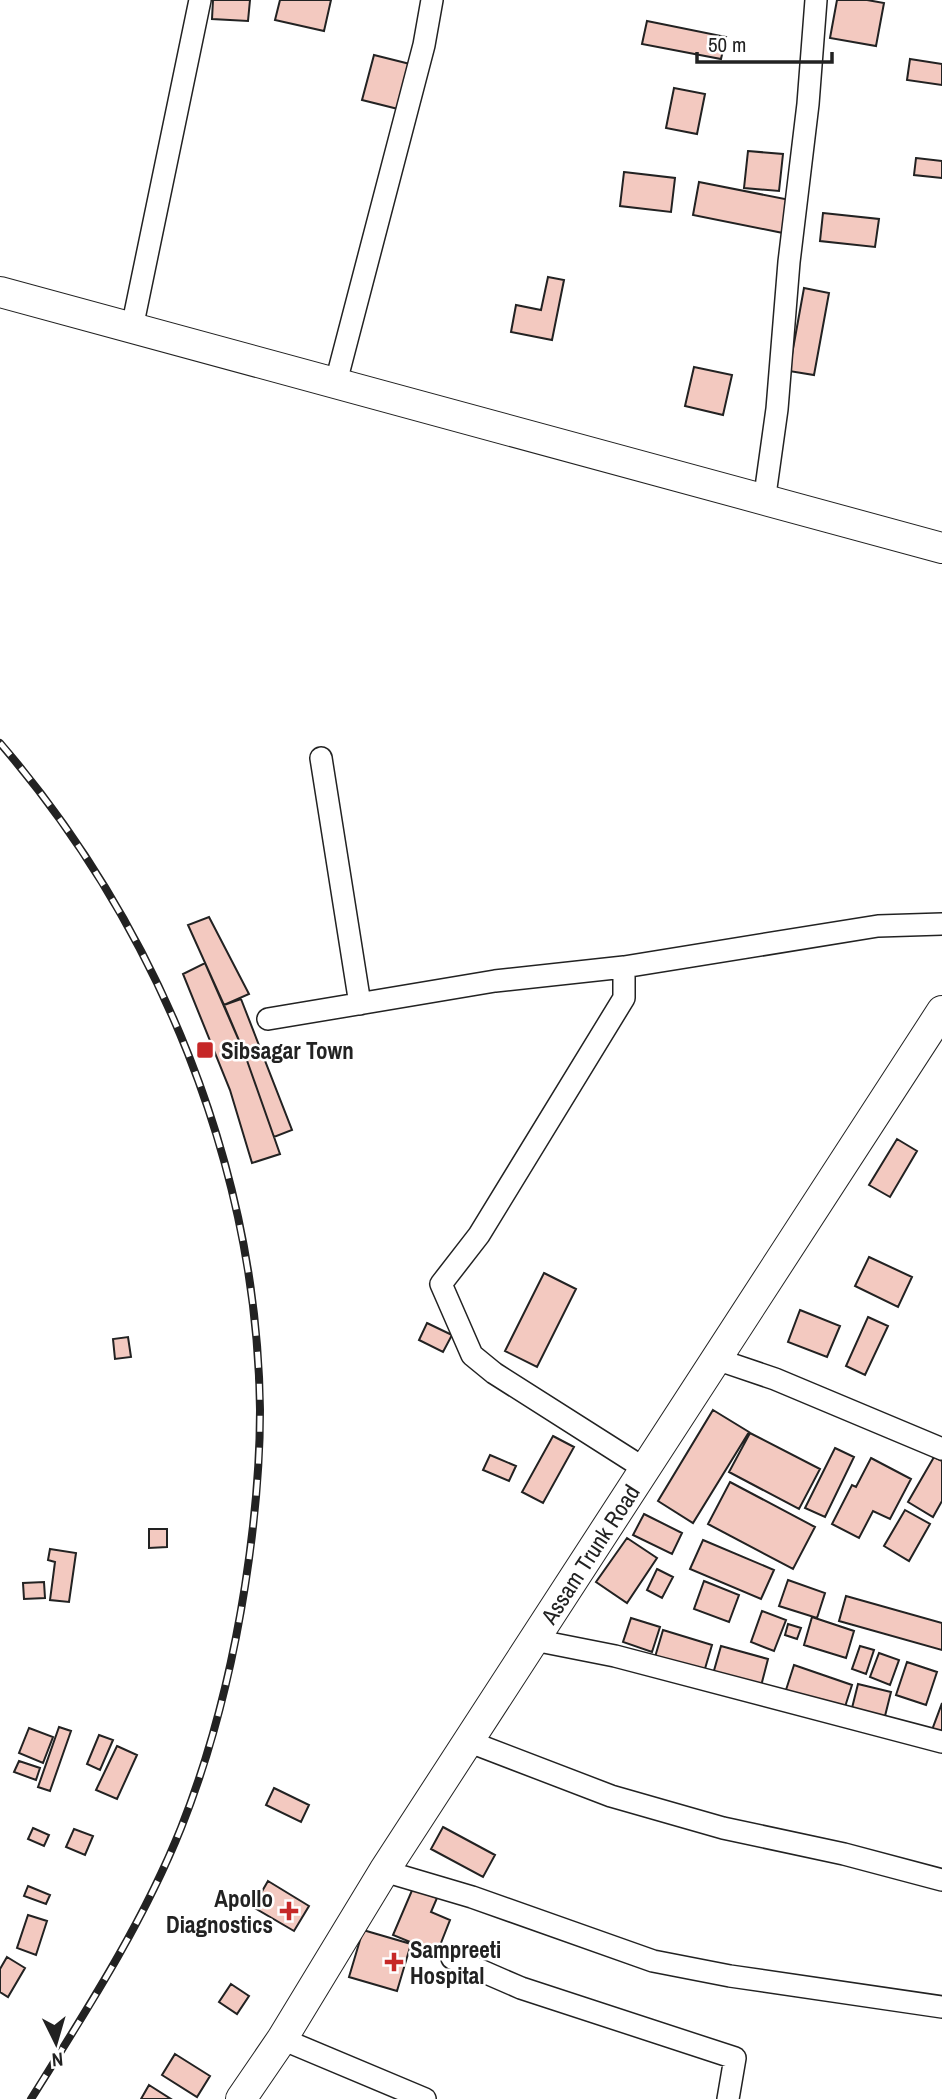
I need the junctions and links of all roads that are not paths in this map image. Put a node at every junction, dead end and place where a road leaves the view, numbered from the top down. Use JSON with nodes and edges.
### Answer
{"nodes":[{"id":1,"x":200,"y":0,"type":"edge"},
{"id":2,"x":432,"y":0,"type":"edge"},
{"id":3,"x":816,"y":0,"type":"edge"},
{"id":4,"x":0,"y":292,"type":"edge"},
{"id":5,"x":132,"y":328,"type":"junction"},
{"id":6,"x":336,"y":382,"type":"junction"},
{"id":7,"x":764,"y":502,"type":"junction"},
{"id":8,"x":942,"y":548,"type":"edge"},
{"id":9,"x":321,"y":758,"type":"dead end"},
{"id":10,"x":942,"y":924,"type":"edge"},
{"id":11,"x":624,"y":967,"type":"junction"},
{"id":12,"x":360,"y":1004,"type":"junction"},
{"id":13,"x":941,"y":1014,"type":"edge"},
{"id":14,"x":268,"y":1019,"type":"dead end"},
{"id":15,"x":716,"y":1359,"type":"junction"},
{"id":16,"x":942,"y":1449,"type":"edge"},
{"id":17,"x":645,"y":1469,"type":"junction"},
{"id":18,"x":534,"y":1640,"type":"junction"},
{"id":19,"x":470,"y":1742,"type":"junction"},
{"id":20,"x":942,"y":1742,"type":"edge"},
{"id":21,"x":384,"y":1871,"type":"junction"},
{"id":22,"x":942,"y":1880,"type":"edge"},
{"id":23,"x":452,"y":1958,"type":"dead end"},
{"id":24,"x":942,"y":2007,"type":"edge"},
{"id":25,"x":282,"y":2039,"type":"junction"},
{"id":26,"x":241,"y":2099,"type":"edge"},
{"id":27,"x":425,"y":2099,"type":"edge"},
{"id":28,"x":729,"y":2099,"type":"edge"}],
"edges":[{"from":1,"to":5,"type":"street"},
{"from":2,"to":6,"type":"street"},
{"from":3,"to":7,"type":"street"},
{"from":4,"to":5,"type":"highway"},
{"from":5,"to":6,"type":"highway"},
{"from":6,"to":7,"type":"highway"},
{"from":7,"to":8,"type":"highway"},
{"from":9,"to":12,"type":"street"},
{"from":10,"to":11,"type":"street"},
{"from":11,"to":12,"type":"street"},
{"from":11,"to":17,"type":"street"},
{"from":12,"to":14,"type":"street"},
{"from":13,"to":15,"type":"highway","name":"Assam Trunk Road"},
{"from":15,"to":16,"type":"street"},
{"from":15,"to":17,"type":"highway","name":"Assam Trunk Road"},
{"from":17,"to":18,"type":"highway","name":"Assam Trunk Road"},
{"from":18,"to":19,"type":"highway","name":"Assam Trunk Road"},
{"from":18,"to":20,"type":"street"},
{"from":19,"to":21,"type":"highway","name":"Assam Trunk Road"},
{"from":19,"to":22,"type":"street"},
{"from":21,"to":24,"type":"street"},
{"from":21,"to":25,"type":"highway","name":"Assam Trunk Road"},
{"from":23,"to":28,"type":"street"},
{"from":25,"to":26,"type":"highway","name":"Assam Trunk Road"},
{"from":25,"to":27,"type":"street"}]}
